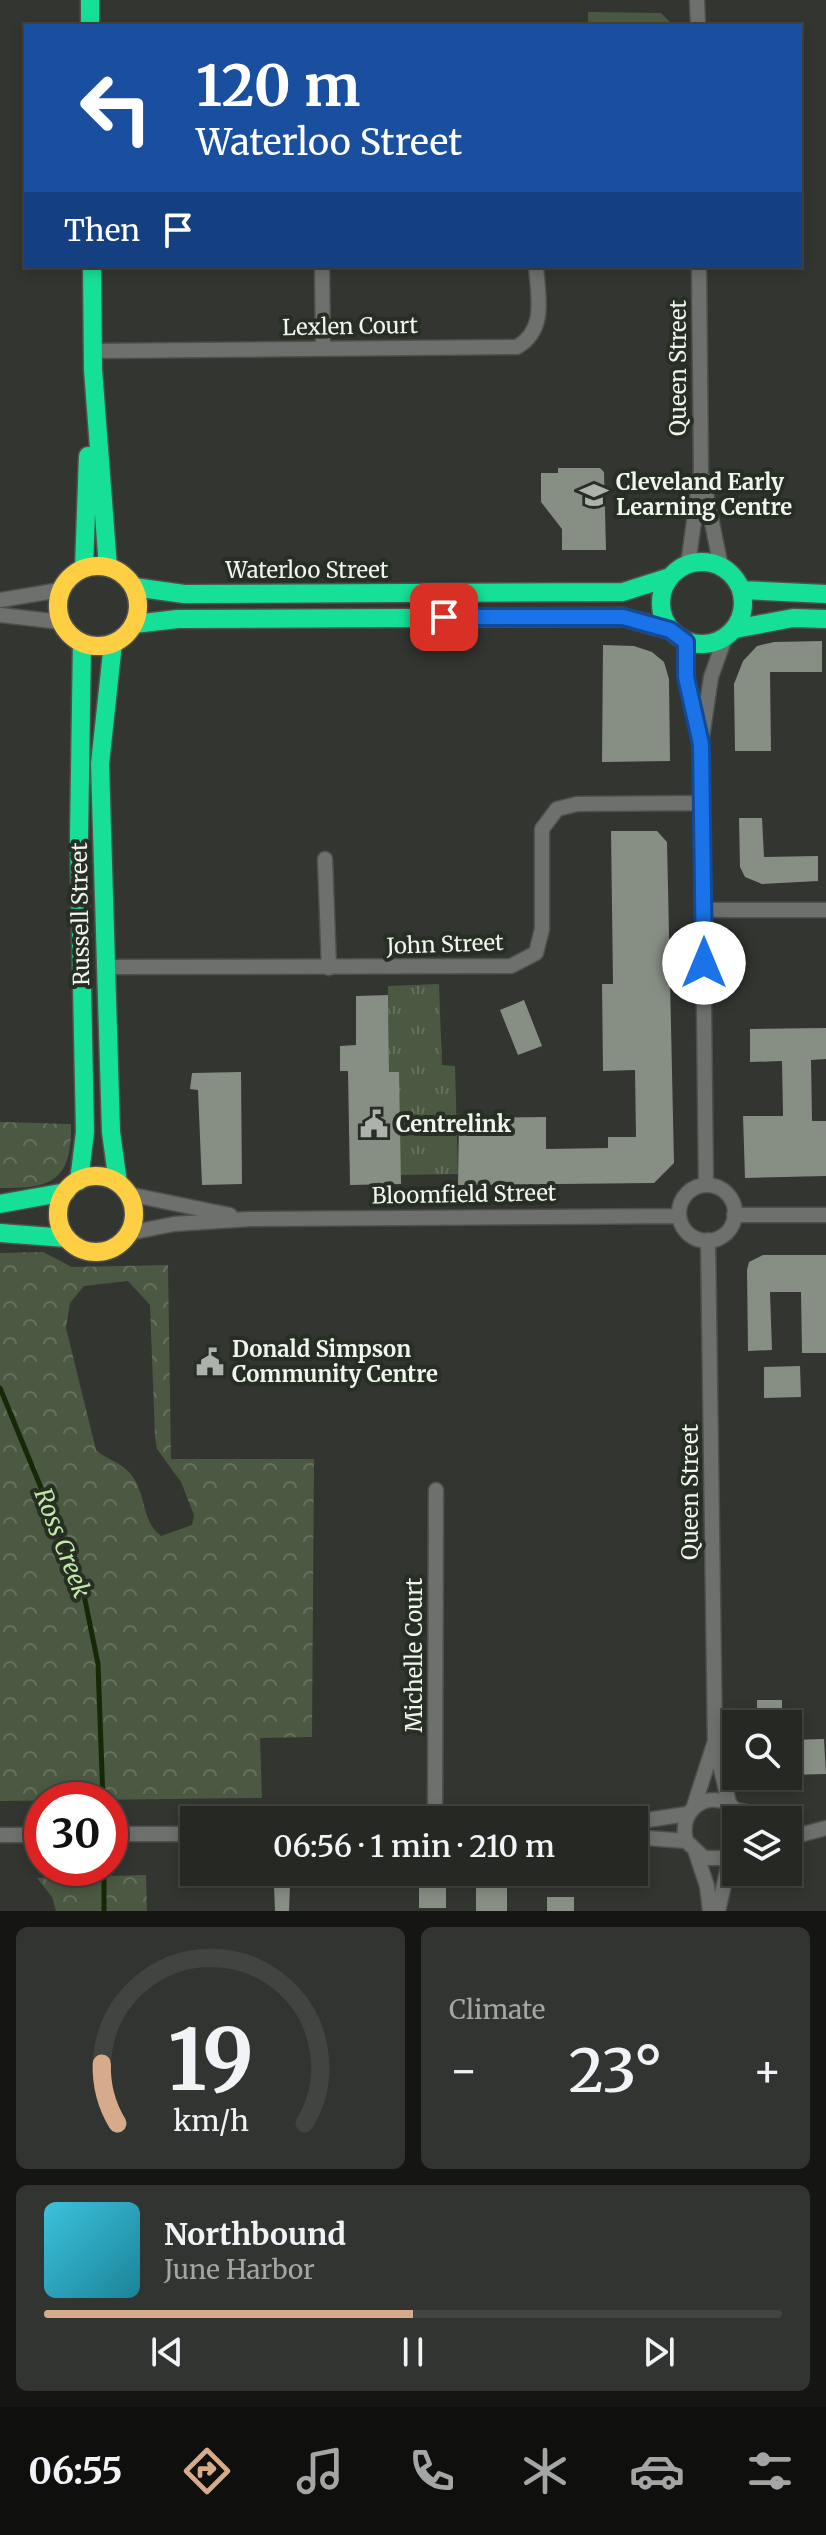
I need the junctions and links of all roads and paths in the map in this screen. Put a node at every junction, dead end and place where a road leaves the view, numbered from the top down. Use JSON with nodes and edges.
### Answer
{"nodes":[{"id":1,"x":90,"y":0,"type":"edge"},
{"id":2,"x":697,"y":0,"type":"edge"},
{"id":3,"x":90,"y":24,"type":"edge"},
{"id":4,"x":698,"y":24,"type":"edge"},
{"id":5,"x":92,"y":268,"type":"edge"},
{"id":6,"x":322,"y":268,"type":"edge"},
{"id":7,"x":536,"y":268,"type":"edge"},
{"id":8,"x":699,"y":268,"type":"edge"},
{"id":9,"x":323,"y":348,"type":"junction"},
{"id":10,"x":93,"y":360,"type":"junction"},
{"id":11,"x":701,"y":470,"type":"junction"},
{"id":12,"x":688,"y":565,"type":"junction"},
{"id":13,"x":108,"y":567,"type":"junction"},
{"id":14,"x":721,"y":567,"type":"junction"},
{"id":15,"x":84,"y":568,"type":"junction"},
{"id":16,"x":670,"y":577,"type":"junction"},
{"id":17,"x":134,"y":587,"type":"junction"},
{"id":18,"x":60,"y":590,"type":"junction"},
{"id":19,"x":741,"y":590,"type":"junction"},
{"id":20,"x":826,"y":594,"type":"edge"},
{"id":21,"x":0,"y":600,"type":"edge"},
{"id":22,"x":0,"y":615,"type":"edge"},
{"id":23,"x":826,"y":619,"type":"edge"},
{"id":24,"x":61,"y":622,"type":"junction"},
{"id":25,"x":134,"y":624,"type":"junction"},
{"id":26,"x":670,"y":630,"type":"junction"},
{"id":27,"x":730,"y":633,"type":"junction"},
{"id":28,"x":686,"y":642,"type":"junction"},
{"id":29,"x":82,"y":643,"type":"junction"},
{"id":30,"x":113,"y":643,"type":"junction"},
{"id":31,"x":701,"y":744,"type":"junction"},
{"id":32,"x":702,"y":803,"type":"junction"},
{"id":33,"x":325,"y":859,"type":"dead end"},
{"id":34,"x":703,"y":910,"type":"junction"},
{"id":35,"x":826,"y":910,"type":"edge"},
{"id":36,"x":104,"y":967,"type":"junction"},
{"id":37,"x":329,"y":968,"type":"junction"},
{"id":38,"x":706,"y":1185,"type":"junction"},
{"id":39,"x":72,"y":1186,"type":"junction"},
{"id":40,"x":123,"y":1189,"type":"junction"},
{"id":41,"x":0,"y":1204,"type":"edge"},
{"id":42,"x":734,"y":1215,"type":"junction"},
{"id":43,"x":826,"y":1215,"type":"edge"},
{"id":44,"x":679,"y":1216,"type":"junction"},
{"id":45,"x":250,"y":1219,"type":"junction"},
{"id":46,"x":0,"y":1233,"type":"edge"},
{"id":47,"x":129,"y":1233,"type":"junction"},
{"id":48,"x":66,"y":1238,"type":"junction"},
{"id":49,"x":708,"y":1240,"type":"junction"},
{"id":50,"x":436,"y":1490,"type":"dead end"},
{"id":51,"x":715,"y":1744,"type":"junction"},
{"id":52,"x":435,"y":1806,"type":"edge"},
{"id":53,"x":726,"y":1806,"type":"edge"},
{"id":54,"x":734,"y":1806,"type":"edge"},
{"id":55,"x":691,"y":1810,"type":"junction"},
{"id":56,"x":648,"y":1819,"type":"edge"},
{"id":57,"x":128,"y":1834,"type":"edge"},
{"id":58,"x":180,"y":1834,"type":"edge"},
{"id":59,"x":0,"y":1835,"type":"edge"},
{"id":60,"x":24,"y":1835,"type":"edge"},
{"id":61,"x":648,"y":1839,"type":"edge"},
{"id":62,"x":691,"y":1847,"type":"junction"},
{"id":63,"x":722,"y":1856,"type":"edge"},
{"id":64,"x":725,"y":1886,"type":"edge"},
{"id":65,"x":710,"y":1911,"type":"edge"},
{"id":66,"x":718,"y":1911,"type":"edge"}],
"edges":[{"from":1,"to":3,"type":"main road"},
{"from":2,"to":4,"type":"street"},
{"from":5,"to":10,"type":"main road"},
{"from":6,"to":9,"type":"street"},
{"from":7,"to":9,"type":"street","name":"Lexlen Court"},
{"from":8,"to":11,"type":"street","name":"Queen Street"},
{"from":9,"to":10,"type":"street","name":"Lexlen Court"},
{"from":10,"to":13,"type":"main road"},
{"from":10,"to":15,"type":"main road"},
{"from":11,"to":12,"type":"street","name":"Queen Street"},
{"from":11,"to":14,"type":"street","name":"Queen Street"},
{"from":12,"to":14,"type":"main road"},
{"from":12,"to":16,"type":"main road"},
{"from":13,"to":15,"type":"main road"},
{"from":13,"to":17,"type":"main road"},
{"from":14,"to":19,"type":"main road"},
{"from":15,"to":18,"type":"main road"},
{"from":16,"to":17,"type":"main road","name":"Waterloo Street"},
{"from":16,"to":26,"type":"main road"},
{"from":17,"to":25,"type":"main road"},
{"from":18,"to":21,"type":"street"},
{"from":18,"to":24,"type":"main road"},
{"from":19,"to":20,"type":"main road"},
{"from":19,"to":27,"type":"main road"},
{"from":22,"to":24,"type":"street"},
{"from":23,"to":27,"type":"main road"},
{"from":24,"to":29,"type":"main road"},
{"from":25,"to":26,"type":"main road"},
{"from":25,"to":30,"type":"main road"},
{"from":26,"to":28,"type":"main road"},
{"from":27,"to":28,"type":"main road"},
{"from":27,"to":31,"type":"street"},
{"from":28,"to":31,"type":"street"},
{"from":29,"to":30,"type":"main road"},
{"from":29,"to":39,"type":"main road","name":"Russell Street"},
{"from":30,"to":36,"type":"main road","name":"Russell Street"},
{"from":31,"to":32,"type":"street"},
{"from":32,"to":34,"type":"street"},
{"from":32,"to":37,"type":"street","name":"John Street"},
{"from":33,"to":37,"type":"street"},
{"from":34,"to":35,"type":"street"},
{"from":34,"to":38,"type":"street"},
{"from":36,"to":37,"type":"street","name":"John Street"},
{"from":36,"to":40,"type":"main road","name":"Russell Street"},
{"from":38,"to":42,"type":"street"},
{"from":38,"to":44,"type":"street"},
{"from":39,"to":40,"type":"main road"},
{"from":39,"to":41,"type":"main road"},
{"from":39,"to":48,"type":"main road"},
{"from":40,"to":45,"type":"street","name":"Bloomfield Street"},
{"from":40,"to":47,"type":"main road"},
{"from":42,"to":43,"type":"street"},
{"from":42,"to":49,"type":"street"},
{"from":44,"to":45,"type":"street","name":"Bloomfield Street"},
{"from":44,"to":49,"type":"street"},
{"from":45,"to":47,"type":"street","name":"Bloomfield Street"},
{"from":46,"to":48,"type":"main road"},
{"from":47,"to":48,"type":"main road"},
{"from":49,"to":51,"type":"street","name":"Queen Street"},
{"from":50,"to":52,"type":"street","name":"Michelle Court"},
{"from":51,"to":54,"type":"street","name":"Queen Street"},
{"from":51,"to":55,"type":"street","name":"Queen Street"},
{"from":53,"to":55,"type":"street"},
{"from":55,"to":56,"type":"street"},
{"from":55,"to":62,"type":"street","name":"Queen Street"},
{"from":57,"to":58,"type":"street"},
{"from":59,"to":60,"type":"street"},
{"from":61,"to":62,"type":"street"},
{"from":62,"to":63,"type":"street"},
{"from":62,"to":65,"type":"street"},
{"from":64,"to":66,"type":"street"}]}
